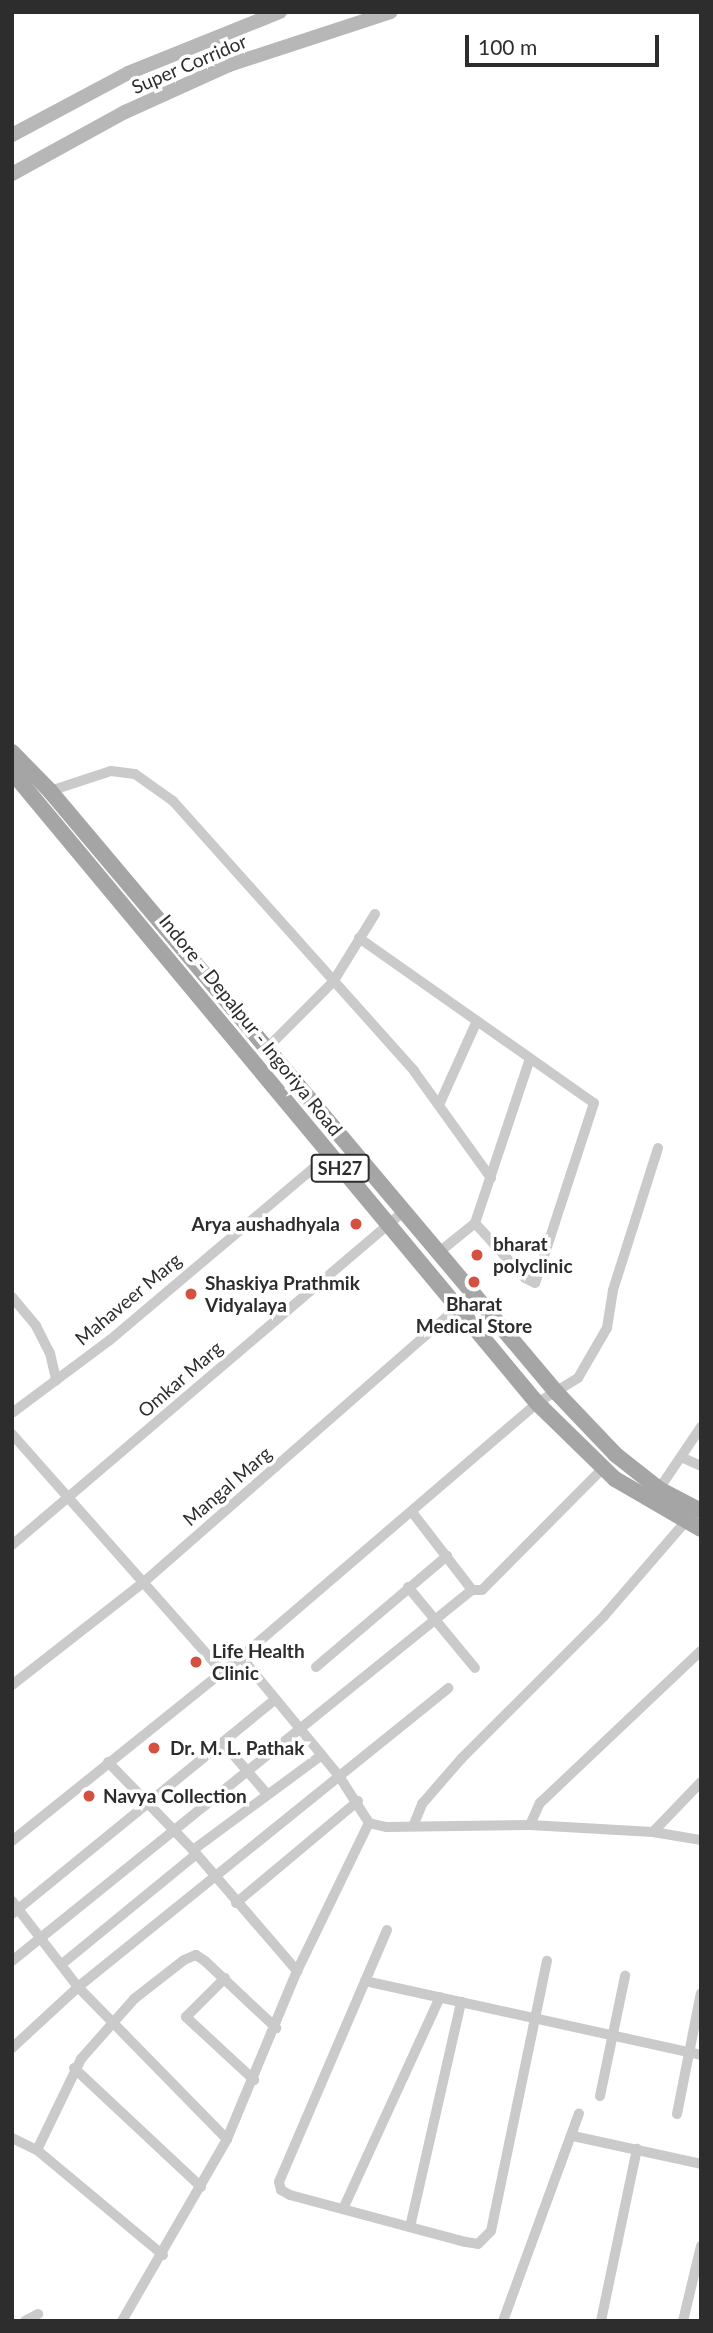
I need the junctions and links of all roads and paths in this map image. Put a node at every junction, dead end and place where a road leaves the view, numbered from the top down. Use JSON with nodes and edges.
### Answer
{"nodes":[{"id":1,"x":280,"y":12,"type":"edge"},
{"id":2,"x":391,"y":12,"type":"edge"},
{"id":3,"x":12,"y":135,"type":"edge"},
{"id":4,"x":12,"y":174,"type":"edge"},
{"id":5,"x":12,"y":752,"type":"edge"},
{"id":6,"x":12,"y":772,"type":"edge"},
{"id":7,"x":50,"y":791,"type":"junction"},
{"id":8,"x":375,"y":914,"type":"dead end"},
{"id":9,"x":359,"y":939,"type":"junction"},
{"id":10,"x":332,"y":982,"type":"junction"},
{"id":11,"x":477,"y":1021,"type":"junction"},
{"id":12,"x":266,"y":1048,"type":"junction"},
{"id":13,"x":530,"y":1059,"type":"junction"},
{"id":14,"x":439,"y":1105,"type":"junction"},
{"id":15,"x":658,"y":1148,"type":"dead end"},
{"id":16,"x":329,"y":1155,"type":"junction"},
{"id":17,"x":491,"y":1178,"type":"junction"},
{"id":18,"x":403,"y":1212,"type":"junction"},
{"id":19,"x":475,"y":1223,"type":"junction"},
{"id":20,"x":387,"y":1226,"type":"junction"},
{"id":21,"x":438,"y":1253,"type":"junction"},
{"id":22,"x":12,"y":1297,"type":"edge"},
{"id":23,"x":460,"y":1305,"type":"junction"},
{"id":24,"x":56,"y":1380,"type":"junction"},
{"id":25,"x":556,"y":1392,"type":"junction"},
{"id":26,"x":537,"y":1403,"type":"junction"},
{"id":27,"x":12,"y":1413,"type":"edge"},
{"id":28,"x":700,"y":1430,"type":"edge"},
{"id":29,"x":12,"y":1434,"type":"edge"},
{"id":30,"x":681,"y":1457,"type":"junction"},
{"id":31,"x":701,"y":1466,"type":"edge"},
{"id":32,"x":603,"y":1468,"type":"junction"},
{"id":33,"x":659,"y":1489,"type":"junction"},
{"id":34,"x":71,"y":1496,"type":"junction"},
{"id":35,"x":701,"y":1511,"type":"edge"},
{"id":36,"x":412,"y":1513,"type":"junction"},
{"id":37,"x":685,"y":1522,"type":"junction"},
{"id":38,"x":701,"y":1529,"type":"edge"},
{"id":39,"x":12,"y":1545,"type":"edge"},
{"id":40,"x":447,"y":1556,"type":"junction"},
{"id":41,"x":145,"y":1581,"type":"junction"},
{"id":42,"x":408,"y":1587,"type":"junction"},
{"id":43,"x":472,"y":1590,"type":"junction"},
{"id":44,"x":435,"y":1617,"type":"junction"},
{"id":45,"x":701,"y":1651,"type":"edge"},
{"id":46,"x":241,"y":1657,"type":"junction"},
{"id":47,"x":316,"y":1667,"type":"dead end"},
{"id":48,"x":475,"y":1668,"type":"dead end"},
{"id":49,"x":222,"y":1671,"type":"junction"},
{"id":50,"x":12,"y":1685,"type":"edge"},
{"id":51,"x":449,"y":1688,"type":"dead end"},
{"id":52,"x":274,"y":1700,"type":"junction"},
{"id":53,"x":300,"y":1730,"type":"junction"},
{"id":54,"x":224,"y":1744,"type":"junction"},
{"id":55,"x":322,"y":1755,"type":"junction"},
{"id":56,"x":108,"y":1762,"type":"junction"},
{"id":57,"x":247,"y":1772,"type":"junction"},
{"id":58,"x":340,"y":1776,"type":"junction"},
{"id":59,"x":701,"y":1782,"type":"edge"},
{"id":60,"x":267,"y":1794,"type":"junction"},
{"id":61,"x":358,"y":1801,"type":"junction"},
{"id":62,"x":149,"y":1804,"type":"junction"},
{"id":63,"x":369,"y":1822,"type":"junction"},
{"id":64,"x":414,"y":1824,"type":"junction"},
{"id":65,"x":530,"y":1825,"type":"junction"},
{"id":66,"x":653,"y":1832,"type":"junction"},
{"id":67,"x":174,"y":1833,"type":"junction"},
{"id":68,"x":701,"y":1840,"type":"edge"},
{"id":69,"x":12,"y":1841,"type":"edge"},
{"id":70,"x":194,"y":1853,"type":"junction"},
{"id":71,"x":214,"y":1877,"type":"junction"},
{"id":72,"x":236,"y":1903,"type":"junction"},
{"id":73,"x":14,"y":1908,"type":"edge"},
{"id":74,"x":387,"y":1930,"type":"dead end"},
{"id":75,"x":40,"y":1940,"type":"junction"},
{"id":76,"x":12,"y":1961,"type":"edge"},
{"id":77,"x":547,"y":1961,"type":"dead end"},
{"id":78,"x":62,"y":1964,"type":"junction"},
{"id":79,"x":297,"y":1971,"type":"junction"},
{"id":80,"x":625,"y":1976,"type":"dead end"},
{"id":81,"x":225,"y":1978,"type":"junction"},
{"id":82,"x":365,"y":1981,"type":"junction"},
{"id":83,"x":78,"y":1987,"type":"junction"},
{"id":84,"x":701,"y":1993,"type":"edge"},
{"id":85,"x":440,"y":1997,"type":"junction"},
{"id":86,"x":461,"y":2002,"type":"junction"},
{"id":87,"x":535,"y":2019,"type":"junction"},
{"id":88,"x":113,"y":2021,"type":"junction"},
{"id":89,"x":276,"y":2028,"type":"junction"},
{"id":90,"x":612,"y":2036,"type":"junction"},
{"id":91,"x":12,"y":2048,"type":"edge"},
{"id":92,"x":689,"y":2053,"type":"junction"},
{"id":93,"x":701,"y":2055,"type":"edge"},
{"id":94,"x":74,"y":2068,"type":"junction"},
{"id":95,"x":254,"y":2080,"type":"junction"},
{"id":96,"x":600,"y":2096,"type":"dead end"},
{"id":97,"x":579,"y":2113,"type":"dead end"},
{"id":98,"x":677,"y":2114,"type":"dead end"},
{"id":99,"x":573,"y":2136,"type":"junction"},
{"id":100,"x":12,"y":2138,"type":"edge"},
{"id":101,"x":226,"y":2139,"type":"junction"},
{"id":102,"x":638,"y":2149,"type":"junction"},
{"id":103,"x":37,"y":2150,"type":"junction"},
{"id":104,"x":701,"y":2164,"type":"edge"},
{"id":105,"x":201,"y":2187,"type":"junction"},
{"id":106,"x":343,"y":2209,"type":"junction"},
{"id":107,"x":410,"y":2227,"type":"junction"},
{"id":108,"x":701,"y":2246,"type":"edge"},
{"id":109,"x":163,"y":2255,"type":"junction"},
{"id":110,"x":38,"y":2314,"type":"dead end"},
{"id":111,"x":25,"y":2321,"type":"edge"},
{"id":112,"x":122,"y":2321,"type":"edge"},
{"id":113,"x":503,"y":2321,"type":"edge"},
{"id":114,"x":601,"y":2321,"type":"edge"},
{"id":115,"x":683,"y":2321,"type":"edge"}],
"edges":[{"from":1,"to":3,"type":"main road","name":"Super Corridor"},
{"from":2,"to":4,"type":"main road","name":"Super Corridor"},
{"from":5,"to":7,"type":"main road","name":"Indore - Depalpur - Ingoriya Road","number":"SH27"},
{"from":6,"to":16,"type":"main road","name":"Indore - Depalpur - Ingoriya Road","number":"SH27"},
{"from":7,"to":10,"type":"street"},
{"from":7,"to":12,"type":"main road","name":"Indore - Depalpur - Ingoriya Road","number":"SH27"},
{"from":8,"to":9,"type":"street"},
{"from":9,"to":10,"type":"street"},
{"from":9,"to":11,"type":"street"},
{"from":10,"to":12,"type":"street"},
{"from":10,"to":14,"type":"street"},
{"from":11,"to":13,"type":"street"},
{"from":11,"to":14,"type":"street"},
{"from":12,"to":18,"type":"main road","name":"Indore - Depalpur - Ingoriya Road","number":"SH27"},
{"from":13,"to":17,"type":"street"},
{"from":13,"to":19,"type":"street"},
{"from":14,"to":17,"type":"street"},
{"from":15,"to":25,"type":"street"},
{"from":16,"to":20,"type":"main road","name":"Indore - Depalpur - Ingoriya Road","number":"SH27"},
{"from":16,"to":24,"type":"street","name":"Mahaveer Marg"},
{"from":17,"to":19,"type":"street"},
{"from":18,"to":20,"type":"street","name":"Omkar Marg"},
{"from":18,"to":21,"type":"main road","name":"Indore - Depalpur - Ingoriya Road","number":"SH27"},
{"from":19,"to":21,"type":"street"},
{"from":20,"to":23,"type":"main road","name":"Indore - Depalpur - Ingoriya Road","number":"SH27"},
{"from":20,"to":34,"type":"street","name":"Omkar Marg"},
{"from":21,"to":25,"type":"main road","name":"Indore - Depalpur - Ingoriya Road","number":"SH27"},
{"from":22,"to":24,"type":"street"},
{"from":23,"to":26,"type":"main road","name":"Indore - Depalpur - Ingoriya Road","number":"SH27"},
{"from":23,"to":41,"type":"street","name":"Mangal Marg"},
{"from":24,"to":27,"type":"street","name":"Mahaveer Marg"},
{"from":25,"to":26,"type":"street"},
{"from":25,"to":33,"type":"main road","name":"Indore - Depalpur - Ingoriya Road","number":"SH27"},
{"from":26,"to":32,"type":"main road","name":"Indore - Depalpur - Ingoriya Road","number":"SH27"},
{"from":26,"to":36,"type":"street"},
{"from":28,"to":30,"type":"street"},
{"from":29,"to":34,"type":"street"},
{"from":30,"to":31,"type":"street"},
{"from":30,"to":33,"type":"street"},
{"from":32,"to":37,"type":"main road","name":"Indore - Depalpur - Ingoriya Road","number":"SH27"},
{"from":32,"to":43,"type":"street"},
{"from":33,"to":35,"type":"main road","name":"Indore - Depalpur - Ingoriya Road","number":"SH27"},
{"from":34,"to":39,"type":"street","name":"Omkar Marg"},
{"from":34,"to":41,"type":"street"},
{"from":36,"to":40,"type":"street"},
{"from":36,"to":46,"type":"street"},
{"from":37,"to":38,"type":"main road","name":"Indore - Depalpur - Ingoriya Road","number":"SH27"},
{"from":37,"to":64,"type":"street"},
{"from":40,"to":42,"type":"street"},
{"from":40,"to":43,"type":"street"},
{"from":41,"to":49,"type":"street"},
{"from":41,"to":50,"type":"street","name":"Mangal Marg"},
{"from":42,"to":44,"type":"street"},
{"from":42,"to":47,"type":"street"},
{"from":43,"to":44,"type":"street"},
{"from":44,"to":48,"type":"street"},
{"from":44,"to":53,"type":"street"},
{"from":45,"to":65,"type":"street"},
{"from":46,"to":49,"type":"street"},
{"from":46,"to":52,"type":"street"},
{"from":49,"to":56,"type":"street"},
{"from":51,"to":58,"type":"street"},
{"from":52,"to":53,"type":"street"},
{"from":52,"to":54,"type":"street"},
{"from":53,"to":55,"type":"street"},
{"from":53,"to":57,"type":"street"},
{"from":54,"to":57,"type":"street"},
{"from":54,"to":62,"type":"street"},
{"from":55,"to":58,"type":"street"},
{"from":55,"to":60,"type":"street"},
{"from":56,"to":62,"type":"street"},
{"from":56,"to":69,"type":"street"},
{"from":57,"to":60,"type":"street"},
{"from":57,"to":67,"type":"street"},
{"from":58,"to":61,"type":"street"},
{"from":58,"to":71,"type":"street"},
{"from":59,"to":66,"type":"street"},
{"from":60,"to":70,"type":"street"},
{"from":61,"to":63,"type":"street"},
{"from":61,"to":72,"type":"street"},
{"from":62,"to":67,"type":"street"},
{"from":62,"to":73,"type":"street"},
{"from":63,"to":64,"type":"street"},
{"from":63,"to":79,"type":"street"},
{"from":64,"to":65,"type":"street"},
{"from":65,"to":66,"type":"street"},
{"from":66,"to":68,"type":"street"},
{"from":67,"to":70,"type":"street"},
{"from":67,"to":75,"type":"street"},
{"from":70,"to":71,"type":"street"},
{"from":70,"to":78,"type":"street"},
{"from":71,"to":72,"type":"street"},
{"from":71,"to":83,"type":"street"},
{"from":72,"to":79,"type":"street"},
{"from":73,"to":75,"type":"street"},
{"from":74,"to":82,"type":"street"},
{"from":75,"to":76,"type":"street"},
{"from":75,"to":78,"type":"street"},
{"from":77,"to":87,"type":"street"},
{"from":78,"to":83,"type":"street"},
{"from":79,"to":89,"type":"street"},
{"from":80,"to":90,"type":"street"},
{"from":81,"to":88,"type":"street"},
{"from":81,"to":89,"type":"street"},
{"from":81,"to":95,"type":"street"},
{"from":82,"to":85,"type":"street"},
{"from":82,"to":106,"type":"street"},
{"from":83,"to":88,"type":"street"},
{"from":83,"to":91,"type":"street"},
{"from":84,"to":92,"type":"street"},
{"from":85,"to":86,"type":"street"},
{"from":85,"to":106,"type":"street"},
{"from":86,"to":87,"type":"street"},
{"from":86,"to":107,"type":"street"},
{"from":87,"to":90,"type":"street"},
{"from":87,"to":107,"type":"street"},
{"from":88,"to":94,"type":"street"},
{"from":88,"to":101,"type":"street"},
{"from":89,"to":95,"type":"street"},
{"from":90,"to":92,"type":"street"},
{"from":90,"to":96,"type":"street"},
{"from":92,"to":93,"type":"street"},
{"from":92,"to":98,"type":"street"},
{"from":94,"to":103,"type":"street"},
{"from":94,"to":105,"type":"street"},
{"from":95,"to":101,"type":"street"},
{"from":97,"to":99,"type":"street"},
{"from":99,"to":102,"type":"street"},
{"from":99,"to":113,"type":"street"},
{"from":100,"to":103,"type":"street"},
{"from":101,"to":105,"type":"street"},
{"from":102,"to":104,"type":"street"},
{"from":102,"to":114,"type":"street"},
{"from":103,"to":109,"type":"street"},
{"from":105,"to":109,"type":"street"},
{"from":106,"to":107,"type":"street"},
{"from":108,"to":115,"type":"street"},
{"from":109,"to":112,"type":"street"},
{"from":110,"to":111,"type":"street"}]}
